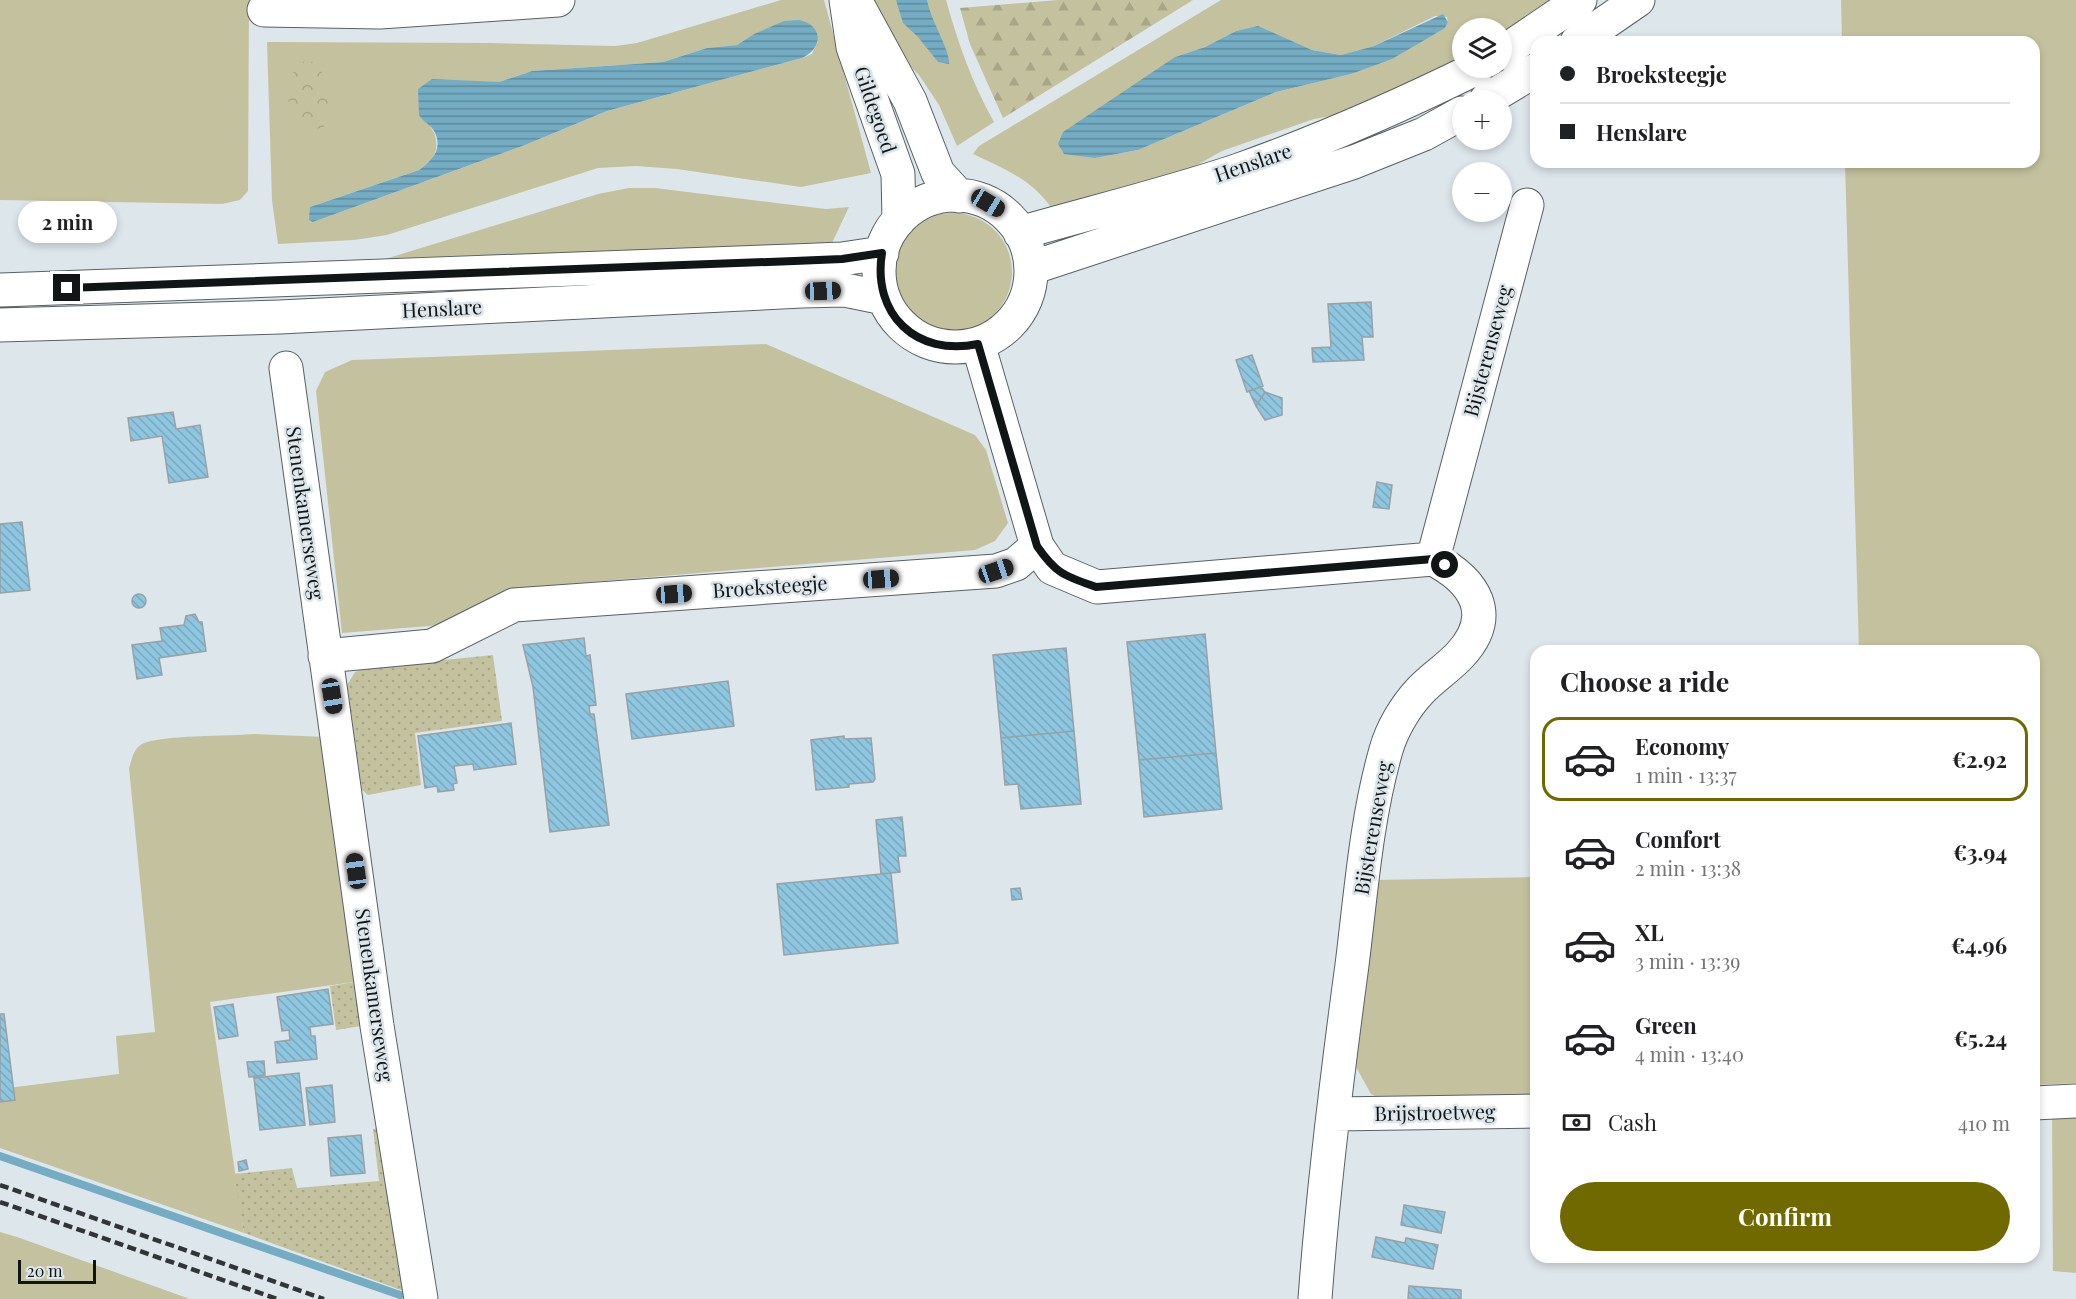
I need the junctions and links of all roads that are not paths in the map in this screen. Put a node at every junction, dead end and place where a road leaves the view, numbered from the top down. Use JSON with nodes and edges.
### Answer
{"nodes":[{"id":1,"x":558,"y":0,"type":"edge"},
{"id":2,"x":846,"y":0,"type":"edge"},
{"id":3,"x":855,"y":0,"type":"edge"},
{"id":4,"x":1580,"y":0,"type":"edge"},
{"id":5,"x":1638,"y":0,"type":"edge"},
{"id":6,"x":492,"y":3,"type":"edge"},
{"id":7,"x":264,"y":13,"type":"edge"},
{"id":8,"x":1586,"y":36,"type":"edge"},
{"id":9,"x":1512,"y":46,"type":"edge"},
{"id":10,"x":1530,"y":74,"type":"edge"},
{"id":11,"x":1457,"y":78,"type":"edge"},
{"id":12,"x":1502,"y":90,"type":"edge"},
{"id":13,"x":1452,"y":119,"type":"edge"},
{"id":14,"x":959,"y":196,"type":"junction"},
{"id":15,"x":1527,"y":205,"type":"dead end"},
{"id":16,"x":899,"y":220,"type":"junction"},
{"id":17,"x":1020,"y":233,"type":"junction"},
{"id":18,"x":882,"y":253,"type":"junction"},
{"id":19,"x":1031,"y":268,"type":"junction"},
{"id":20,"x":0,"y":290,"type":"edge"},
{"id":21,"x":884,"y":298,"type":"junction"},
{"id":22,"x":0,"y":325,"type":"edge"},
{"id":23,"x":978,"y":344,"type":"junction"},
{"id":24,"x":286,"y":368,"type":"dead end"},
{"id":25,"x":1037,"y":546,"type":"junction"},
{"id":26,"x":1433,"y":559,"type":"junction"},
{"id":27,"x":325,"y":656,"type":"junction"},
{"id":28,"x":2076,"y":1101,"type":"edge"},
{"id":29,"x":2040,"y":1103,"type":"edge"},
{"id":30,"x":1530,"y":1111,"type":"edge"},
{"id":31,"x":1334,"y":1114,"type":"junction"},
{"id":32,"x":421,"y":1299,"type":"edge"},
{"id":33,"x":1315,"y":1299,"type":"edge"}],
"edges":[{"from":1,"to":6,"type":"street"},
{"from":2,"to":16,"type":"street","name":"Gildegoed"},
{"from":3,"to":14,"type":"street","name":"Gildegoed"},
{"from":4,"to":9,"type":"street"},
{"from":5,"to":8,"type":"street"},
{"from":6,"to":7,"type":"street"},
{"from":10,"to":12,"type":"street"},
{"from":11,"to":17,"type":"street","name":"Henslare"},
{"from":13,"to":19,"type":"street","name":"Henslare"},
{"from":14,"to":16,"type":"street"},
{"from":14,"to":17,"type":"street"},
{"from":15,"to":26,"type":"street","name":"Bijsterenseweg"},
{"from":16,"to":18,"type":"street"},
{"from":17,"to":19,"type":"street"},
{"from":18,"to":20,"type":"street","name":"Henslare"},
{"from":18,"to":21,"type":"street"},
{"from":19,"to":23,"type":"street"},
{"from":21,"to":22,"type":"street","name":"Henslare"},
{"from":21,"to":23,"type":"street"},
{"from":23,"to":25,"type":"street"},
{"from":24,"to":27,"type":"street","name":"Stenenkamerseweg"},
{"from":25,"to":26,"type":"street"},
{"from":25,"to":27,"type":"street","name":"Broeksteegje"},
{"from":26,"to":31,"type":"street","name":"Bijsterenseweg"},
{"from":27,"to":32,"type":"street","name":"Stenenkamerseweg"},
{"from":28,"to":29,"type":"street"},
{"from":30,"to":31,"type":"street","name":"Brijstroetweg"},
{"from":31,"to":33,"type":"street","name":"Bijsterenseweg"}]}
